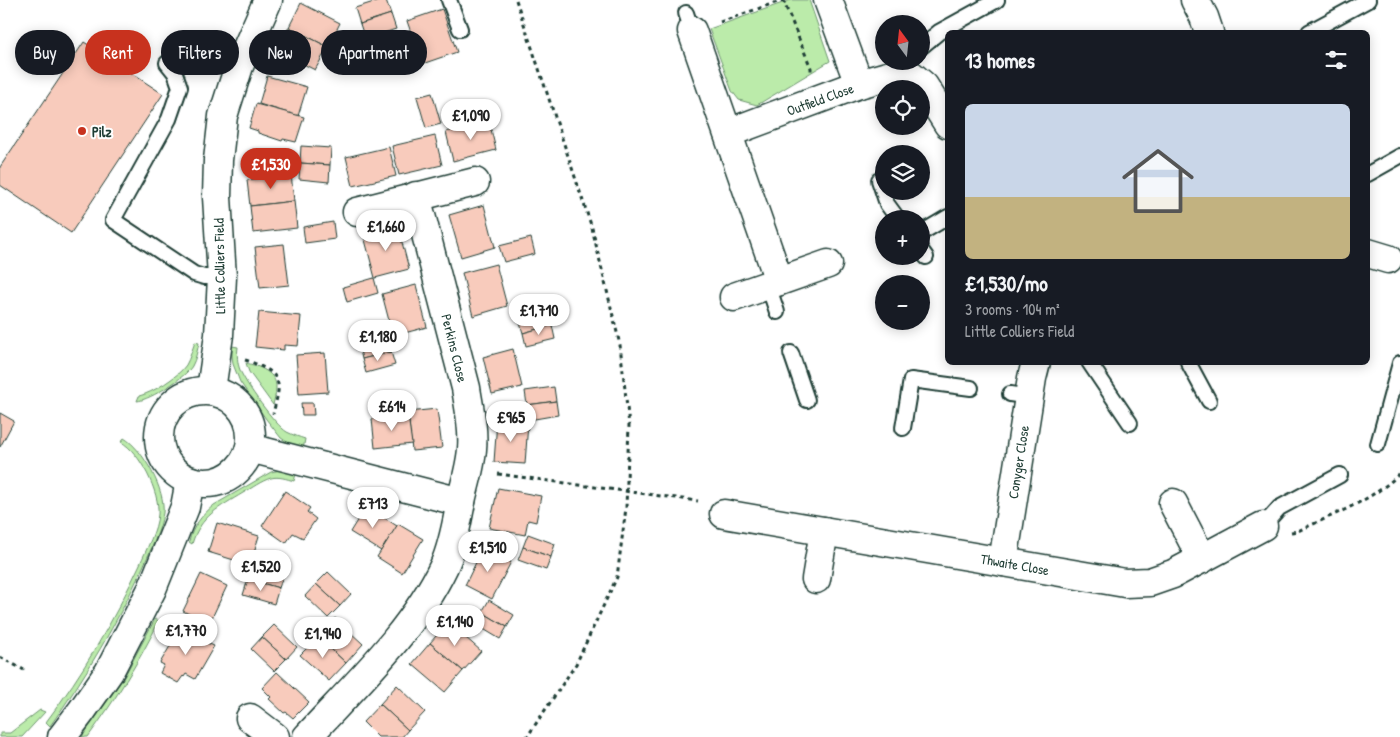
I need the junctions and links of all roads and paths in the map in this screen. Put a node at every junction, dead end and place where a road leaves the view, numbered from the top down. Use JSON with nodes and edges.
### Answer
{"nodes":[{"id":1,"x":268,"y":0,"type":"edge"},
{"id":2,"x":449,"y":0,"type":"edge"},
{"id":3,"x":516,"y":0,"type":"edge"},
{"id":4,"x":783,"y":0,"type":"edge"},
{"id":5,"x":828,"y":0,"type":"edge"},
{"id":6,"x":997,"y":0,"type":"edge"},
{"id":7,"x":1195,"y":0,"type":"edge"},
{"id":8,"x":1368,"y":0,"type":"edge"},
{"id":9,"x":689,"y":22,"type":"joint"},
{"id":10,"x":460,"y":29,"type":"dead end"},
{"id":11,"x":1208,"y":30,"type":"edge"},
{"id":12,"x":1313,"y":30,"type":"edge"},
{"id":13,"x":930,"y":40,"type":"edge"},
{"id":14,"x":907,"y":70,"type":"edge"},
{"id":15,"x":914,"y":70,"type":"edge"},
{"id":16,"x":176,"y":75,"type":"edge"},
{"id":17,"x":811,"y":76,"type":"dead end"},
{"id":18,"x":859,"y":84,"type":"junction"},
{"id":19,"x":945,"y":119,"type":"edge"},
{"id":20,"x":728,"y":133,"type":"junction"},
{"id":21,"x":1400,"y":156,"type":"edge"},
{"id":22,"x":1370,"y":173,"type":"edge"},
{"id":23,"x":475,"y":182,"type":"dead end"},
{"id":24,"x":416,"y":196,"type":"junction"},
{"id":25,"x":357,"y":212,"type":"dead end"},
{"id":26,"x":945,"y":219,"type":"edge"},
{"id":27,"x":930,"y":228,"type":"edge"},
{"id":28,"x":828,"y":264,"type":"dead end"},
{"id":29,"x":222,"y":277,"type":"junction"},
{"id":30,"x":773,"y":283,"type":"junction"},
{"id":31,"x":734,"y":296,"type":"dead end"},
{"id":32,"x":777,"y":312,"type":"dead end"},
{"id":33,"x":791,"y":353,"type":"dead end"},
{"id":34,"x":242,"y":360,"type":"dead end"},
{"id":35,"x":1400,"y":363,"type":"edge"},
{"id":36,"x":1034,"y":365,"type":"edge"},
{"id":37,"x":1091,"y":365,"type":"edge"},
{"id":38,"x":1190,"y":365,"type":"edge"},
{"id":39,"x":971,"y":388,"type":"dead end"},
{"id":40,"x":211,"y":390,"type":"junction"},
{"id":41,"x":807,"y":400,"type":"dead end"},
{"id":42,"x":1209,"y":401,"type":"dead end"},
{"id":43,"x":273,"y":414,"type":"dead end"},
{"id":44,"x":1130,"y":423,"type":"dead end"},
{"id":45,"x":903,"y":428,"type":"dead end"},
{"id":46,"x":1378,"y":444,"type":"dead end"},
{"id":47,"x":250,"y":448,"type":"junction"},
{"id":48,"x":468,"y":470,"type":"junction"},
{"id":49,"x":1400,"y":473,"type":"edge"},
{"id":50,"x":1340,"y":475,"type":"dead end"},
{"id":51,"x":190,"y":481,"type":"junction"},
{"id":52,"x":627,"y":491,"type":"junction"},
{"id":53,"x":461,"y":502,"type":"junction"},
{"id":54,"x":1173,"y":503,"type":"dead end"},
{"id":55,"x":724,"y":514,"type":"joint"},
{"id":56,"x":1262,"y":526,"type":"junction"},
{"id":57,"x":824,"y":531,"type":"junction"},
{"id":58,"x":1202,"y":559,"type":"junction"},
{"id":59,"x":1003,"y":562,"type":"junction"},
{"id":60,"x":816,"y":579,"type":"dead end"},
{"id":61,"x":0,"y":657,"type":"edge"},
{"id":62,"x":24,"y":670,"type":"dead end"},
{"id":63,"x":250,"y":718,"type":"dead end"},
{"id":64,"x":62,"y":737,"type":"edge"},
{"id":65,"x":275,"y":737,"type":"edge"},
{"id":66,"x":307,"y":737,"type":"edge"},
{"id":67,"x":527,"y":737,"type":"edge"}],
"edges":[{"from":1,"to":29,"type":"street","name":"Little Colliers Field"},
{"from":2,"to":10,"type":"lane"},
{"from":3,"to":52,"type":"path"},
{"from":4,"to":9,"type":"path"},
{"from":4,"to":17,"type":"path"},
{"from":5,"to":18,"type":"street"},
{"from":6,"to":13,"type":"lane"},
{"from":7,"to":11,"type":"street"},
{"from":8,"to":12,"type":"lane"},
{"from":9,"to":20,"type":"street"},
{"from":14,"to":18,"type":"street","name":"Outfield Close"},
{"from":15,"to":19,"type":"street","name":"Outfield Close"},
{"from":16,"to":29,"type":"lane"},
{"from":18,"to":20,"type":"street","name":"Outfield Close"},
{"from":20,"to":30,"type":"street"},
{"from":21,"to":22,"type":"lane"},
{"from":23,"to":24,"type":"street"},
{"from":24,"to":25,"type":"street"},
{"from":24,"to":48,"type":"street","name":"Perkins Close"},
{"from":26,"to":27,"type":"lane"},
{"from":28,"to":30,"type":"street"},
{"from":29,"to":40,"type":"street","name":"Little Colliers Field"},
{"from":30,"to":31,"type":"street"},
{"from":30,"to":32,"type":"lane"},
{"from":33,"to":41,"type":"lane"},
{"from":34,"to":43,"type":"path"},
{"from":35,"to":46,"type":"lane"},
{"from":36,"to":59,"type":"street","name":"Conyger Close"},
{"from":37,"to":44,"type":"lane"},
{"from":38,"to":42,"type":"lane"},
{"from":39,"to":45,"type":"lane"},
{"from":40,"to":47,"type":"street"},
{"from":40,"to":51,"type":"street"},
{"from":47,"to":51,"type":"street"},
{"from":47,"to":53,"type":"street"},
{"from":48,"to":52,"type":"path"},
{"from":48,"to":53,"type":"street","name":"Perkins Close"},
{"from":49,"to":56,"type":"path"},
{"from":50,"to":56,"type":"lane"},
{"from":51,"to":64,"type":"street"},
{"from":52,"to":55,"type":"path"},
{"from":52,"to":67,"type":"path"},
{"from":53,"to":66,"type":"street","name":"Perkins Close"},
{"from":54,"to":58,"type":"street"},
{"from":55,"to":57,"type":"street","name":"Thwaite Close"},
{"from":56,"to":58,"type":"street","name":"Thwaite Close"},
{"from":57,"to":59,"type":"street","name":"Thwaite Close"},
{"from":57,"to":60,"type":"street"},
{"from":58,"to":59,"type":"street","name":"Thwaite Close"},
{"from":61,"to":62,"type":"path"},
{"from":63,"to":65,"type":"street"}]}
